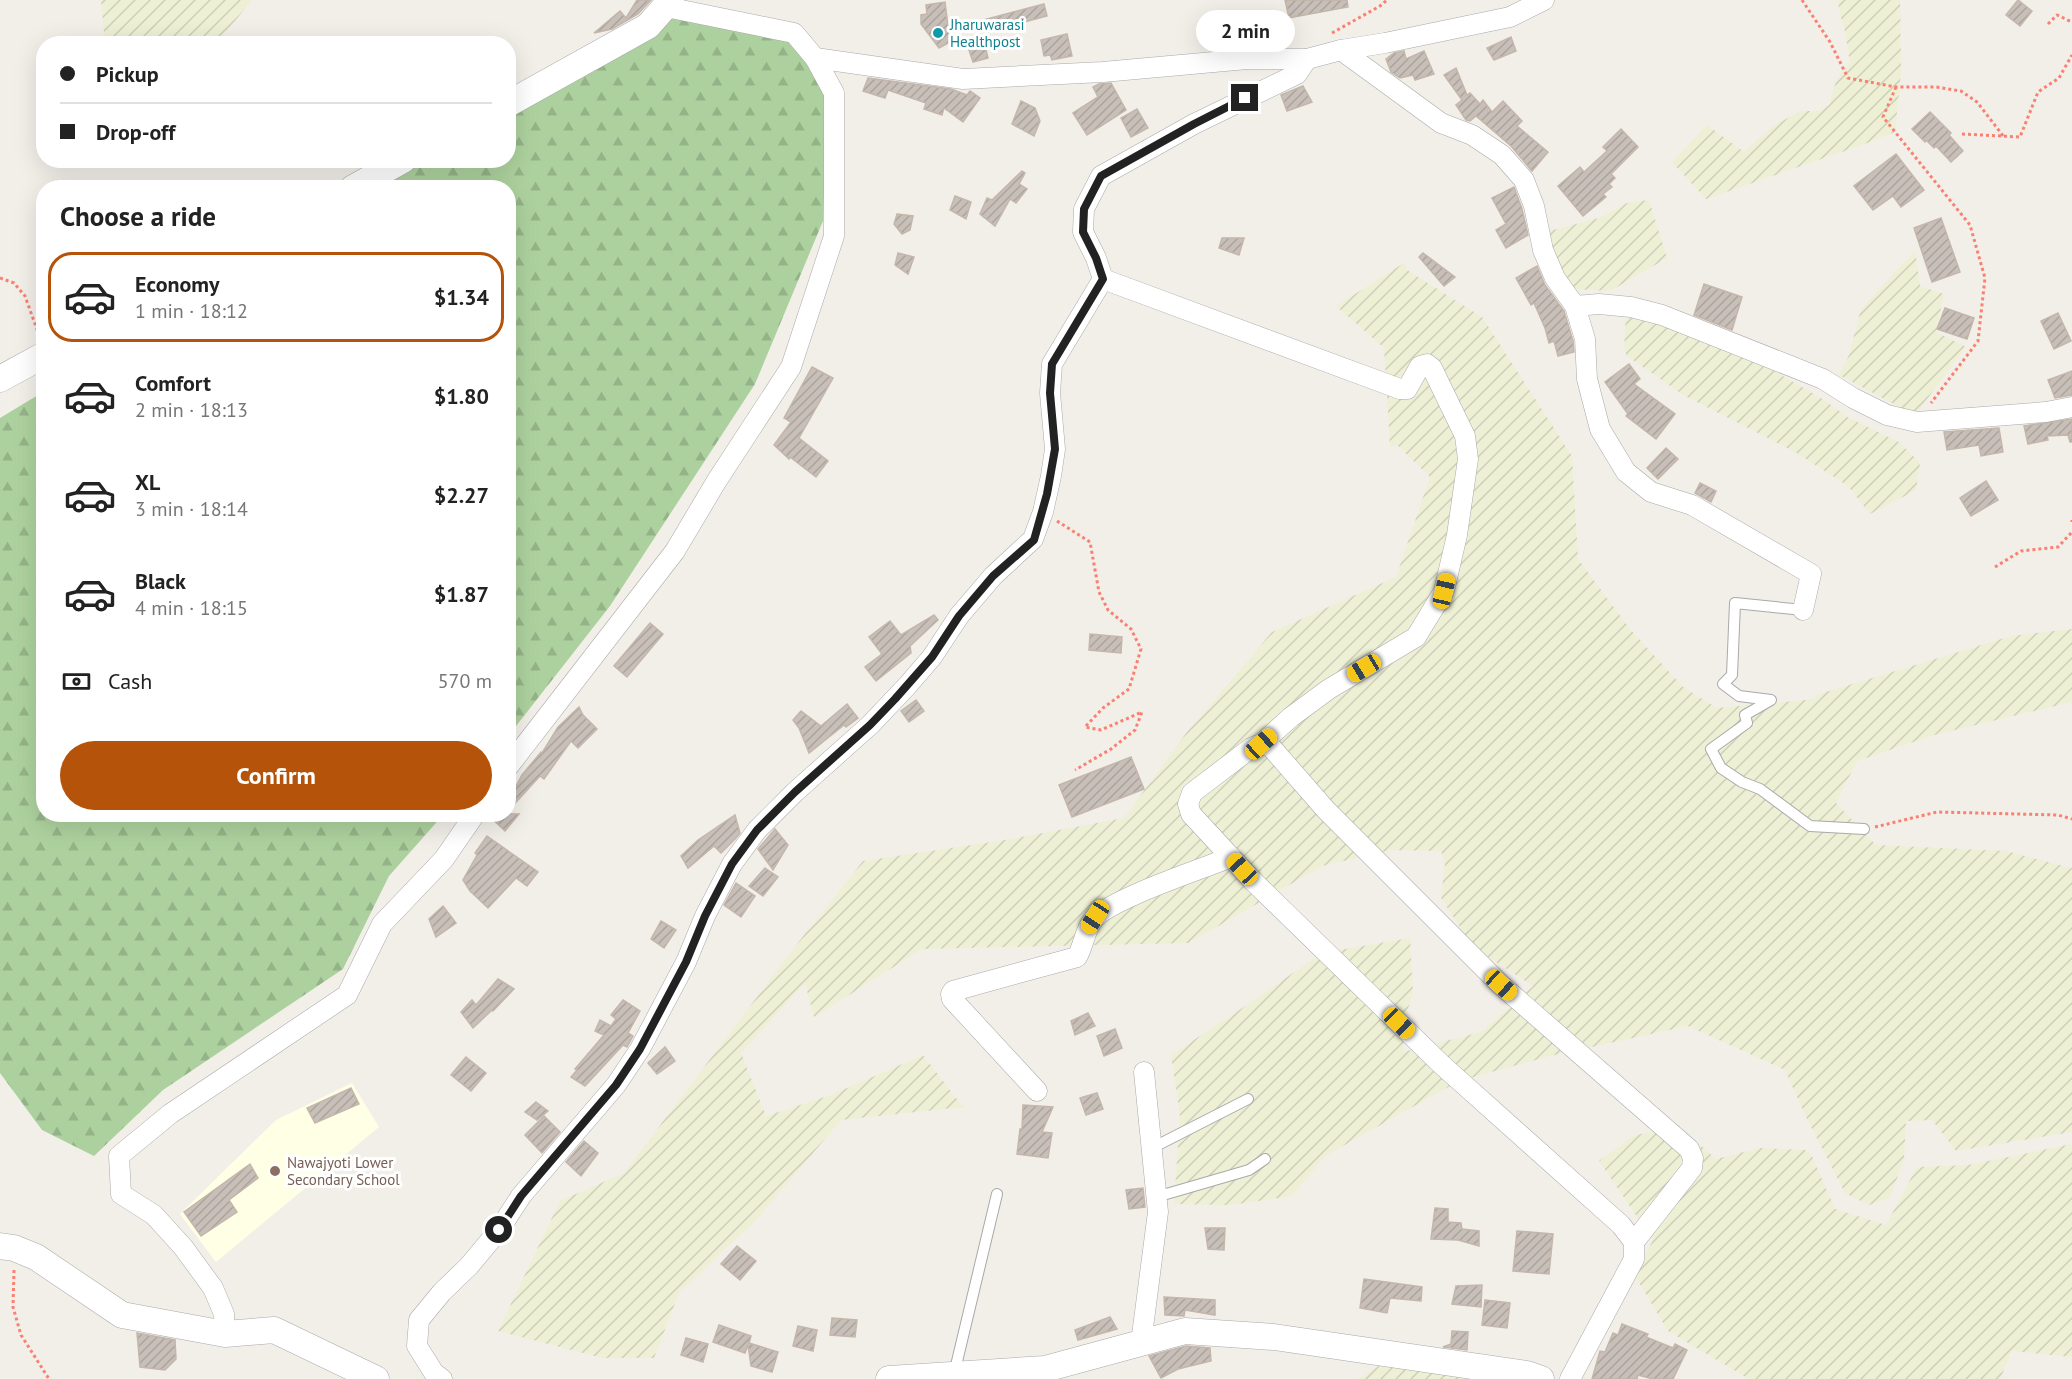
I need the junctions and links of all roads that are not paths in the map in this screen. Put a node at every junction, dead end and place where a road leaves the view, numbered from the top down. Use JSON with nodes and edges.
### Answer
{"nodes":[{"id":1,"x":1544,"y":0,"type":"edge"},
{"id":2,"x":669,"y":4,"type":"edge"},
{"id":3,"x":1341,"y":50,"type":"junction"},
{"id":4,"x":815,"y":58,"type":"junction"},
{"id":5,"x":1307,"y":59,"type":"junction"},
{"id":6,"x":516,"y":100,"type":"edge"},
{"id":7,"x":389,"y":168,"type":"edge"},
{"id":8,"x":367,"y":180,"type":"edge"},
{"id":9,"x":1103,"y":279,"type":"junction"},
{"id":10,"x":1575,"y":306,"type":"junction"},
{"id":11,"x":36,"y":352,"type":"edge"},
{"id":12,"x":0,"y":380,"type":"edge"},
{"id":13,"x":2072,"y":406,"type":"edge"},
{"id":14,"x":1803,"y":610,"type":"joint"},
{"id":15,"x":1261,"y":744,"type":"junction"},
{"id":16,"x":516,"y":757,"type":"edge"},
{"id":17,"x":470,"y":822,"type":"edge"},
{"id":18,"x":1864,"y":829,"type":"road end"},
{"id":19,"x":1231,"y":857,"type":"junction"},
{"id":20,"x":1144,"y":1072,"type":"dead end"},
{"id":21,"x":1037,"y":1091,"type":"dead end"},
{"id":22,"x":1248,"y":1099,"type":"dead end"},
{"id":23,"x":1150,"y":1149,"type":"junction"},
{"id":24,"x":1265,"y":1160,"type":"dead end"},
{"id":25,"x":997,"y":1194,"type":"dead end"},
{"id":26,"x":1156,"y":1197,"type":"junction"},
{"id":27,"x":1634,"y":1242,"type":"junction"},
{"id":28,"x":7,"y":1247,"type":"edge"},
{"id":29,"x":225,"y":1334,"type":"junction"},
{"id":30,"x":1141,"y":1343,"type":"junction"},
{"id":31,"x":954,"y":1375,"type":"junction"},
{"id":32,"x":376,"y":1379,"type":"edge"},
{"id":33,"x":442,"y":1379,"type":"edge"},
{"id":34,"x":889,"y":1379,"type":"edge"},
{"id":35,"x":1541,"y":1379,"type":"edge"},
{"id":36,"x":1570,"y":1379,"type":"edge"}],
"edges":[{"from":1,"to":3,"type":"street"},
{"from":2,"to":4,"type":"street"},
{"from":2,"to":6,"type":"street"},
{"from":3,"to":5,"type":"street"},
{"from":3,"to":10,"type":"street"},
{"from":4,"to":5,"type":"street"},
{"from":4,"to":16,"type":"street"},
{"from":5,"to":9,"type":"street"},
{"from":7,"to":8,"type":"street"},
{"from":9,"to":15,"type":"street"},
{"from":9,"to":33,"type":"street"},
{"from":10,"to":13,"type":"street"},
{"from":10,"to":14,"type":"street"},
{"from":11,"to":12,"type":"street"},
{"from":14,"to":18,"type":"lane"},
{"from":15,"to":19,"type":"street"},
{"from":15,"to":27,"type":"street"},
{"from":17,"to":29,"type":"street"},
{"from":19,"to":21,"type":"street"},
{"from":19,"to":27,"type":"street"},
{"from":20,"to":23,"type":"street"},
{"from":22,"to":23,"type":"lane"},
{"from":23,"to":26,"type":"street"},
{"from":24,"to":26,"type":"lane"},
{"from":25,"to":31,"type":"lane"},
{"from":26,"to":30,"type":"street"},
{"from":27,"to":36,"type":"street"},
{"from":28,"to":29,"type":"street"},
{"from":29,"to":32,"type":"street"},
{"from":30,"to":31,"type":"street"},
{"from":30,"to":35,"type":"street"},
{"from":31,"to":34,"type":"street"}]}
